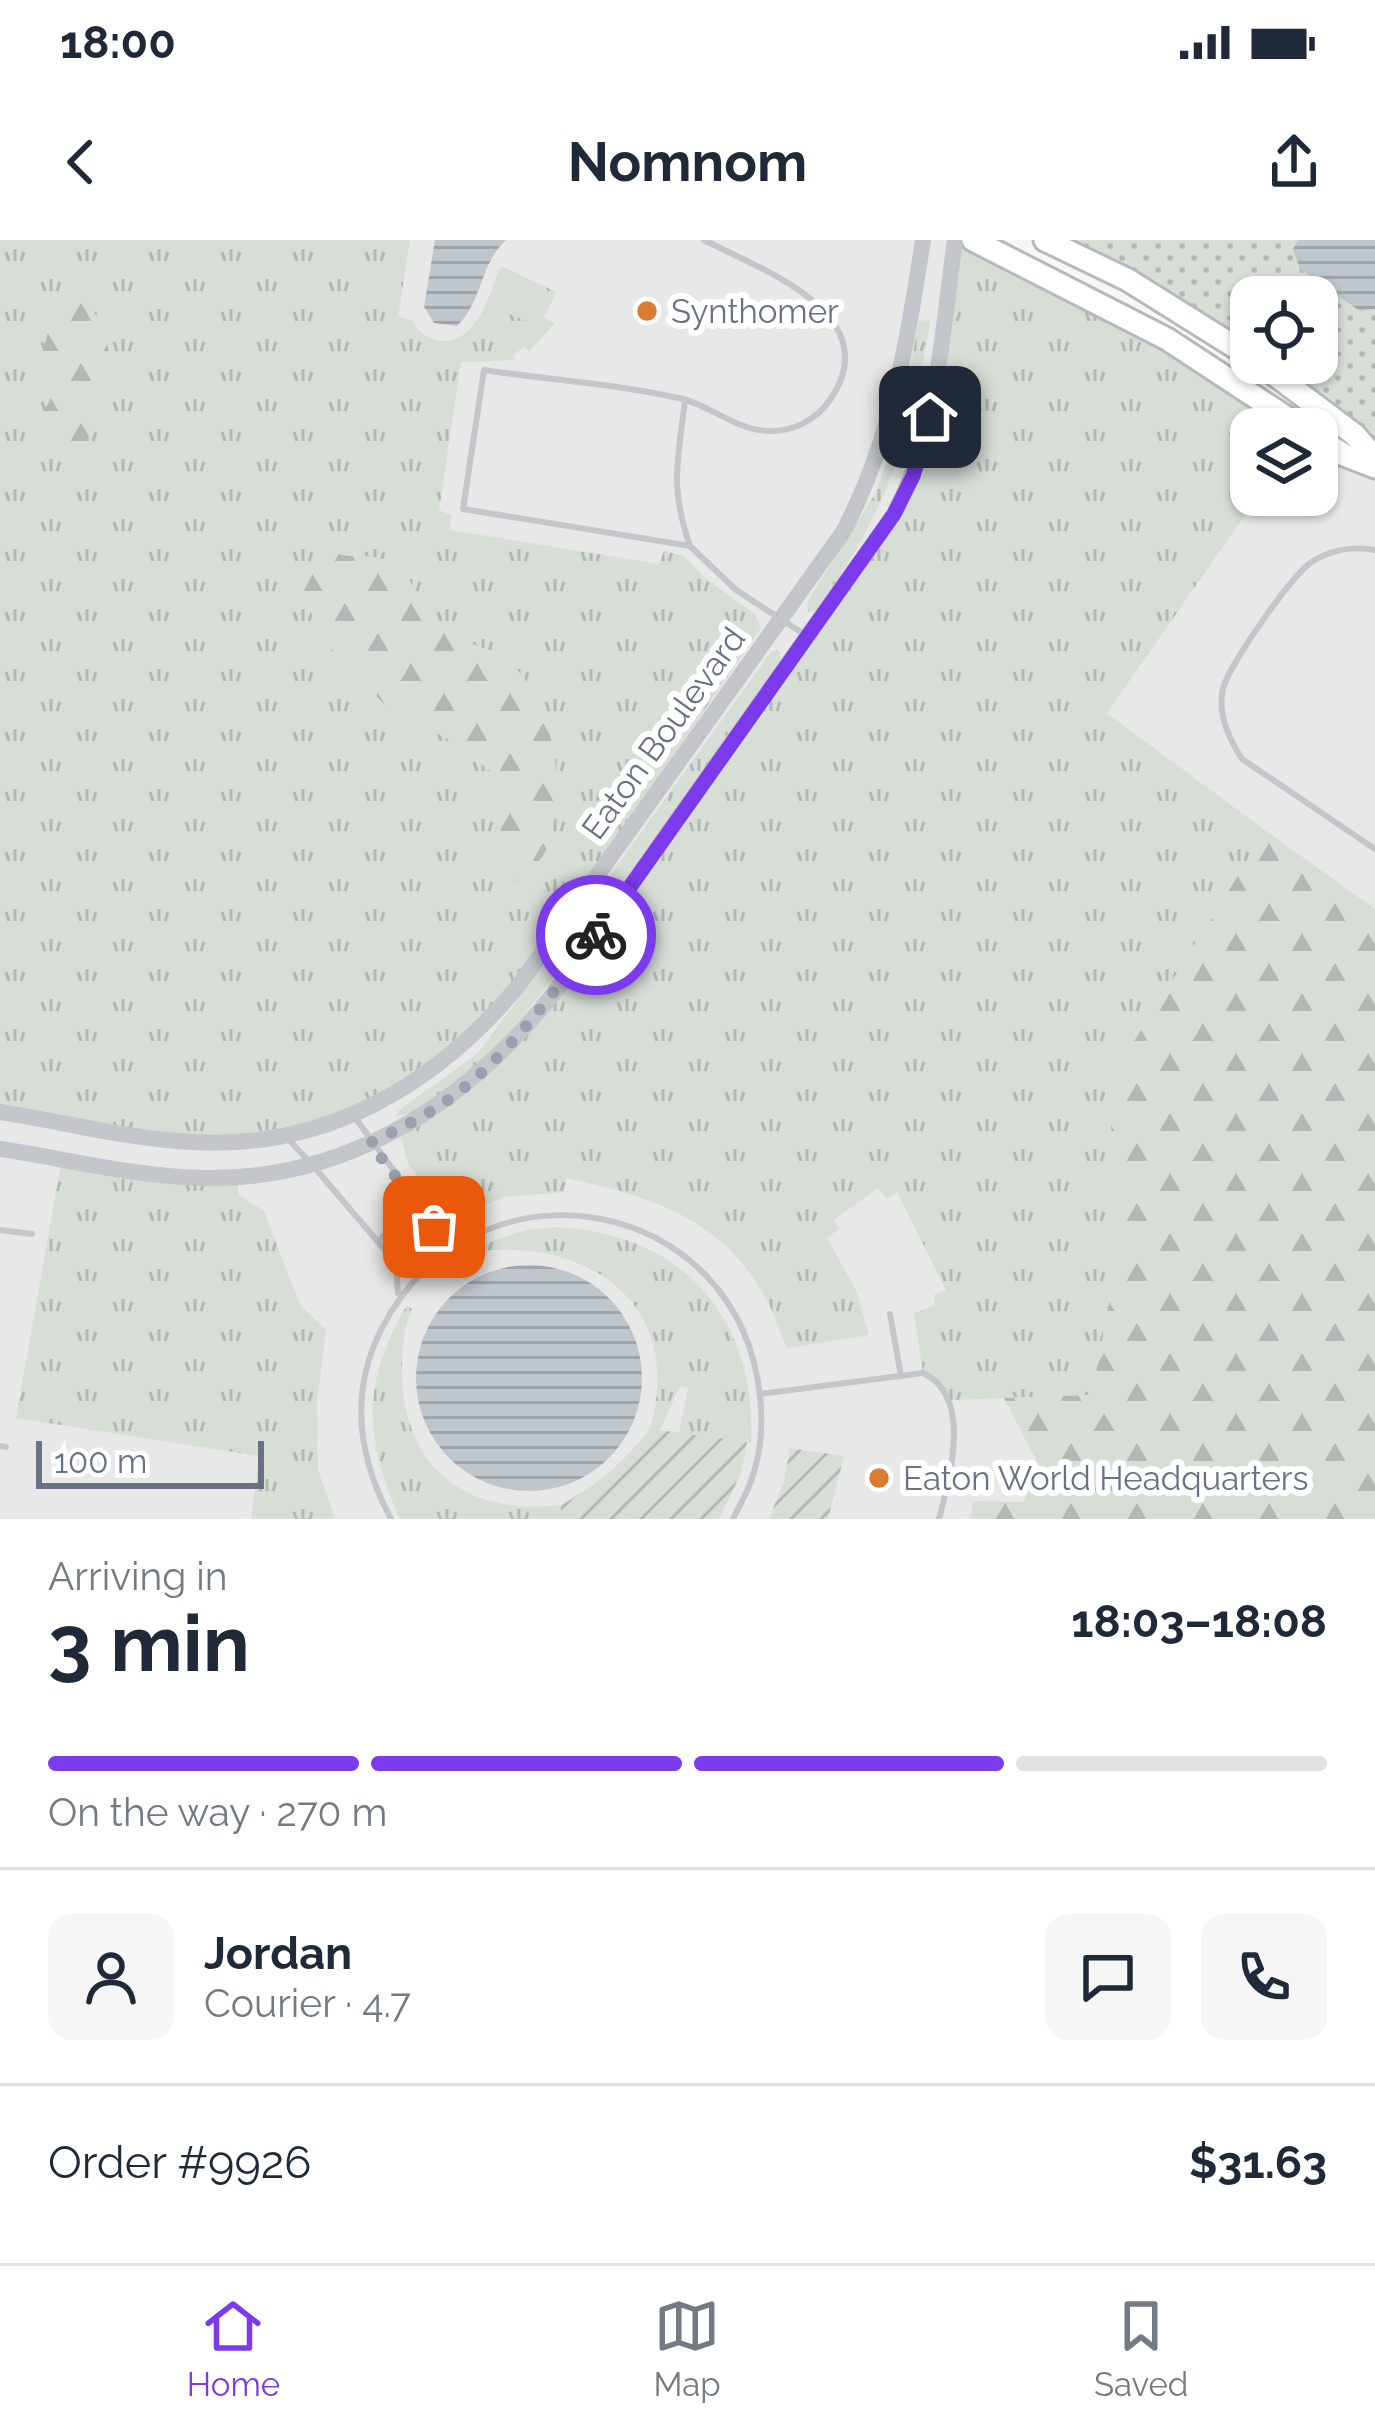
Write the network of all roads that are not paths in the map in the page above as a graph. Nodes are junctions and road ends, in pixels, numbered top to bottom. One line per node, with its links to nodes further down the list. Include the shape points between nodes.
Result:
1 (704, 240): 8 (lane, via 827,310 841,333 843,359 830,401 787,430 762,431)
2 (922, 240): 14 (street, Eaton Boulevard, via 884,443 843,532)
3 (955, 240): 15 (street, Eaton Boulevard, via 930,417 913,476)
4 (973, 240): 9 (main road, via 1167,339)
5 (1045, 240): 6 (main road)
6 (1230, 344)
7 (1287, 384): 11 (main road, via 1355,435)
8 (686, 400): 12 (lane, via 675,476); 12 (lane, via 484,370 464,509)
9 (1272, 408)
10 (1338, 451): 11 (main road)
11 (1375, 463)
12 (690, 546): 14 (lane)
13 (1375, 550): 16 (lane, via 1333,551 1302,568 1233,666 1221,709 1242,759)
14 (780, 621): 15 (lane); 18 (street, Eaton Boulevard, via 493,1016 425,1076)
15 (809, 637): 20 (street, Eaton Boulevard, via 534,1018 460,1092)
16 (1375, 849)
17 (0, 1112): 19 (street, Eaton Boulevard, via 163,1140)
18 (353, 1115): 19 (street, Eaton Boulevard); 20 (lane)
19 (284, 1135): 22 (lane)
20 (370, 1143): 22 (street, Eaton Boulevard); 23 (lane)
21 (0, 1149): 22 (street, Eaton Boulevard, via 184,1178)
22 (310, 1163): 26 (lane)
23 (417, 1205): 26 (lane); 27 (lane)
24 (0, 1230): 25 (lane)
25 (32, 1234)
26 (378, 1241): 28 (lane, via 396,1263)
27 (450, 1247): 28 (lane); 31 (lane, via 508,1222 554,1214 609,1220 660,1240 704,1273 737,1317)
28 (399, 1295): 32 (lane, via 369,1353 359,1417 371,1481)
29 (890, 1314): 30 (lane)
30 (902, 1376): 31 (lane); 34 (lane, via 939,1380 951,1400)
31 (760, 1394): 33 (lane, via 753,1477)
32 (392, 1519)
33 (733, 1519)
34 (939, 1519)

